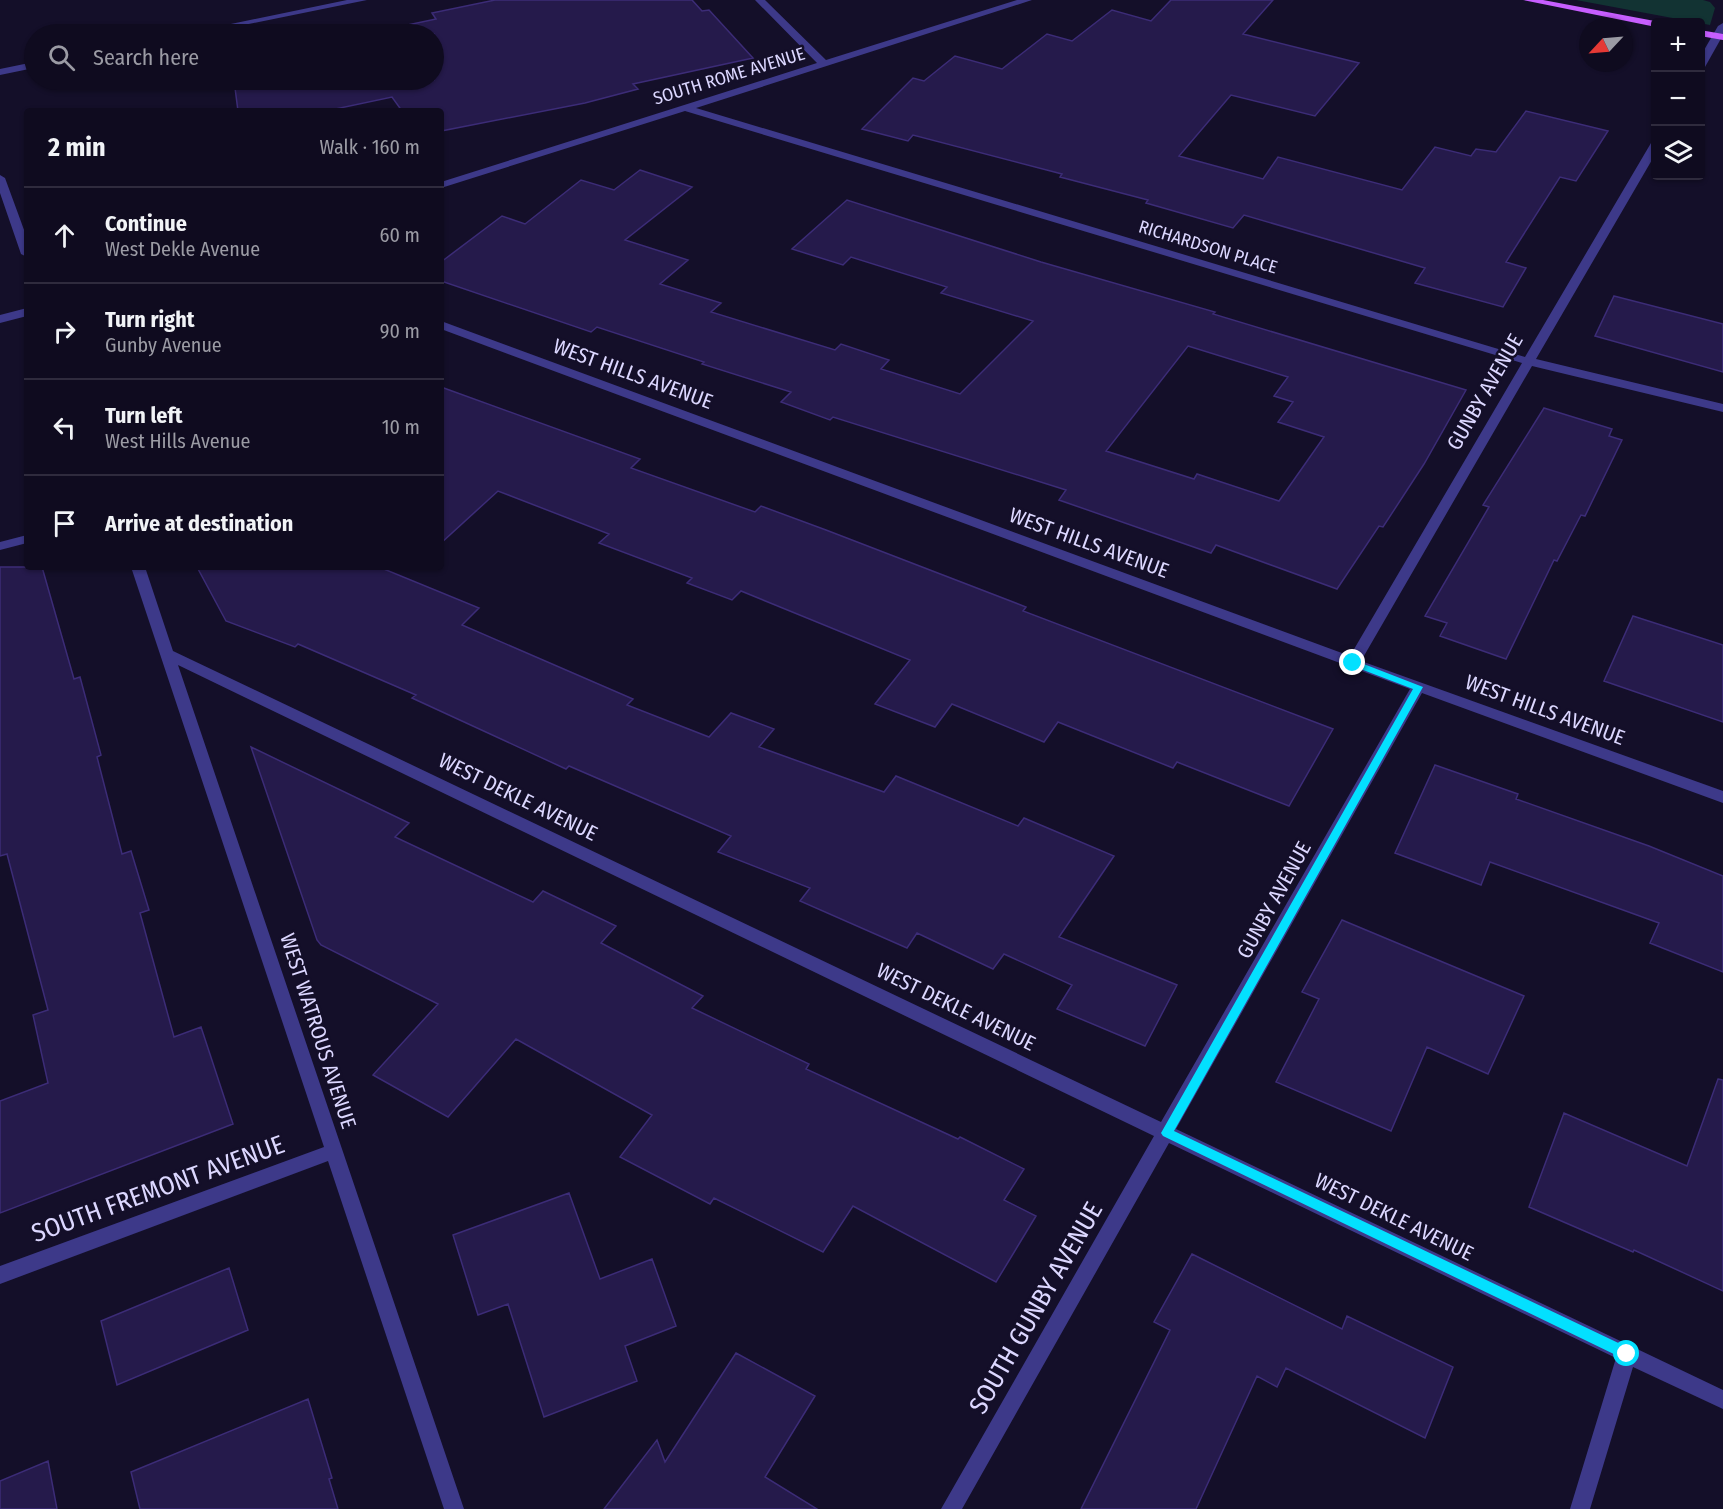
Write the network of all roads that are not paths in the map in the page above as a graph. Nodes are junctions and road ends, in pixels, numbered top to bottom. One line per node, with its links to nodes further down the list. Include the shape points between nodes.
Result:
1 (362, 0): 6 (street)
2 (760, 0): 11 (street)
3 (1027, 0): 11 (street, SOUTH ROME AVENUE)
4 (1528, 0): 5 (main road)
5 (1651, 23)
6 (239, 24)
7 (1723, 26): 9 (street)
8 (1705, 34): 9 (main road)
9 (1721, 37): 10 (street)
10 (1705, 61)
11 (825, 65): 14 (street, SOUTH ROME AVENUE)
12 (24, 67): 13 (street)
13 (0, 72)
14 (685, 108): 17 (street, SOUTH ROME AVENUE); 22 (street, RICHARDSON PLACE)
15 (1651, 151): 22 (street, GUNBY AVENUE)
16 (1, 183): 18 (street)
17 (444, 184)
18 (24, 246)
19 (24, 313): 20 (street)
20 (0, 319)
21 (444, 326): 28 (street, WEST HILLS AVENUE)
22 (1527, 361): 23 (street, RICHARDSON PLACE); 28 (street, GUNBY AVENUE)
23 (1723, 408)
24 (24, 540): 25 (street)
25 (0, 546)
26 (139, 570): 27 (street, WEST WATROUS AVENUE)
27 (170, 655): 31 (street, WEST DEKLE AVENUE); 32 (street, WEST WATROUS AVENUE)
28 (1353, 663): 29 (street, WEST HILLS AVENUE)
29 (1418, 687): 30 (street, WEST HILLS AVENUE); 31 (street, GUNBY AVENUE)
30 (1723, 797)
31 (1167, 1133): 34 (street, WEST DEKLE AVENUE); 37 (street, SOUTH GUNBY AVENUE)
32 (334, 1151): 33 (street, SOUTH FREMONT AVENUE); 36 (street, WEST WATROUS AVENUE)
33 (0, 1275)
34 (1627, 1354): 35 (street, WEST DEKLE AVENUE); 38 (street)
35 (1723, 1400)
36 (454, 1509)
37 (951, 1509)
38 (1580, 1509)

